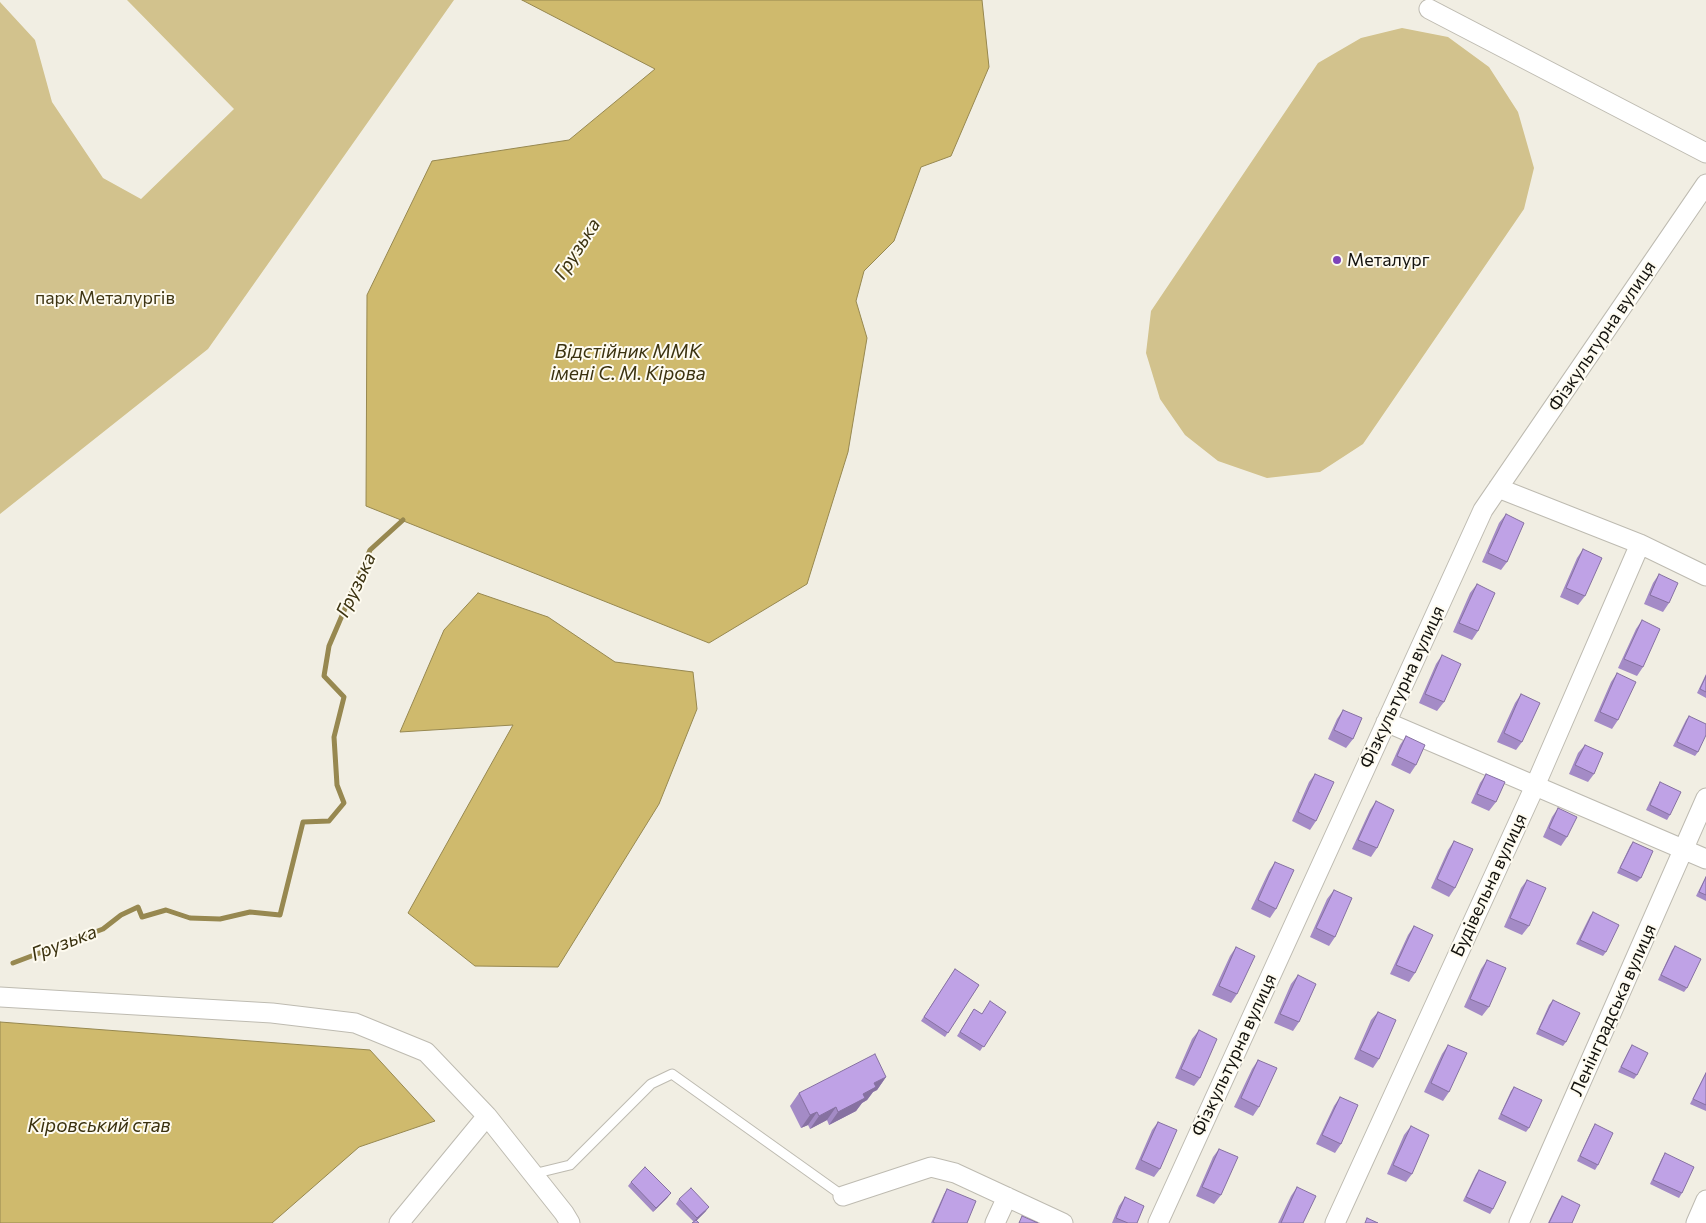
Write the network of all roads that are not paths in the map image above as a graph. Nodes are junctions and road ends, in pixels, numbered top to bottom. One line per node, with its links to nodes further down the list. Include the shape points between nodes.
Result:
1 (1429, 9): 2 (street)
2 (1706, 154)
3 (1706, 184): 4 (street, Фiзкультурна вулиця)
4 (1498, 488): 5 (street); 7 (street, Фiзкультурна вулиця, via 1483,510)
5 (1640, 544): 6 (street); 8 (street, Будівельна вулиця)
6 (1706, 576)
7 (1386, 722): 8 (street); 22 (street, Фiзкультурна вулиця)
8 (1534, 786): 10 (street); 23 (street, Будівельна вулиця)
9 (1706, 798): 10 (street, Ленінградська вулиця)
10 (1683, 849): 11 (street); 24 (street, Ленінградська вулиця)
11 (1706, 858)
12 (0, 997): 13 (street, via 272,1013 354,1023 426,1052)
13 (487, 1116): 14 (street); 18 (street)
14 (533, 1174): 15 (lane, via 570,1165 652,1084 672,1074); 19 (street)
15 (843, 1196): 16 (street, via 931,1167 955,1173)
16 (1007, 1197): 20 (street); 21 (street)
17 (1706, 1200): 25 (street)
18 (399, 1223)
19 (570, 1223)
20 (995, 1223)
21 (1063, 1223)
22 (1158, 1223)
23 (1335, 1223)
24 (1519, 1223)
25 (1696, 1223)

